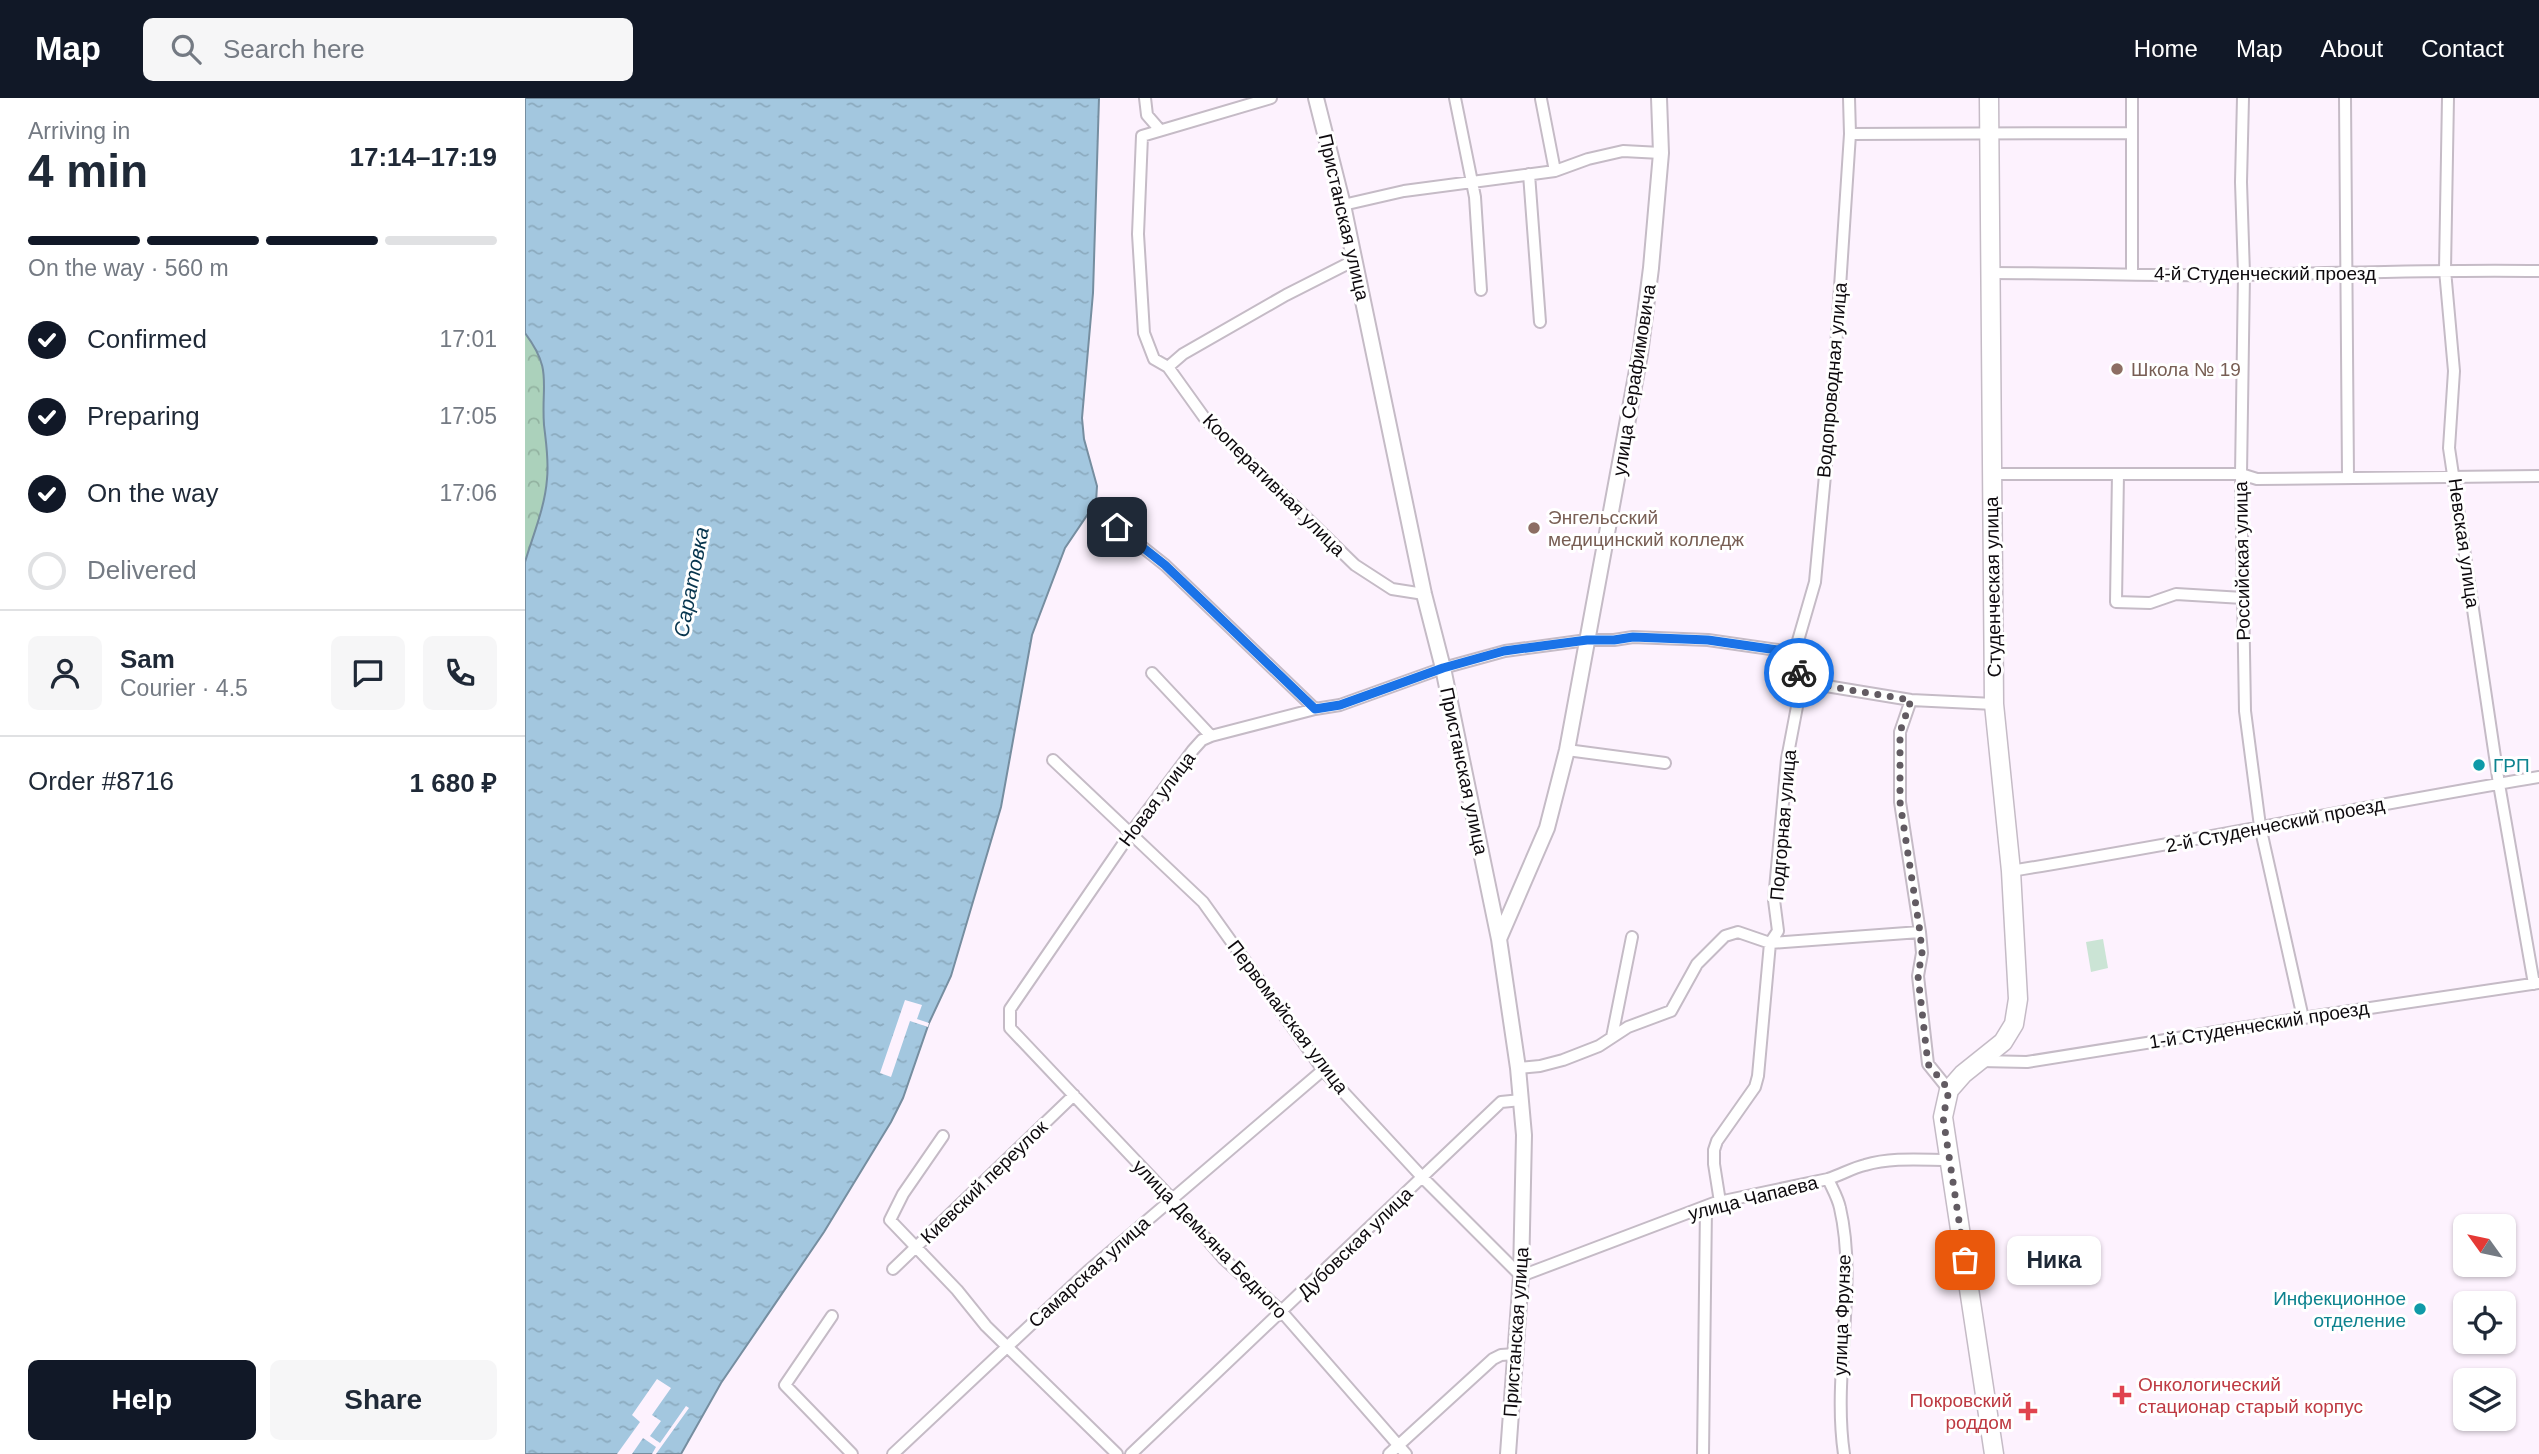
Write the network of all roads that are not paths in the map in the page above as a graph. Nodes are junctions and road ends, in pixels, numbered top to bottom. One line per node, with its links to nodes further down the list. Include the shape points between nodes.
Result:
1 (1145, 98): 13 (street, via 1147,115)
2 (1271, 98): 13 (street)
3 (1316, 98): 21 (street, Пристанская улица)
4 (1455, 98): 20 (street)
5 (1659, 98): 17 (street, улица Серафимовича)
6 (1849, 98): 15 (street, Водопроводная улица)
7 (1989, 98): 16 (main road, Студенческая улица)
8 (2132, 98): 14 (street)
9 (2243, 98): 27 (street, Российская улица)
10 (2345, 98): 28 (street)
11 (2448, 98): 23 (street, Невская улица)
12 (1541, 99): 18 (street)
13 (1160, 130): 31 (street, Кооперативная улица, via 1142,136 1138,234 1144,333 1154,359)
14 (2132, 133): 16 (street); 26 (street)
15 (1850, 134): 16 (street); 42 (street, Водопроводная улица, via 1815,582)
16 (1989, 134): 25 (main road, Студенческая улица)
17 (1661, 153): 18 (street, via 1623,151); 41 (street, улица Серафимовича, via 1640,354)
18 (1555, 171): 19 (street)
19 (1529, 174): 20 (street); 30 (street)
20 (1471, 181): 21 (street); 29 (street)
21 (1343, 205): 22 (street, Пристанская улица)
22 (1355, 260): 31 (street, via 1275,301); 39 (street, Пристанская улица)
23 (2445, 270): 24 (street, 4-й Студенческий проезд); 28 (street, 4-й Студенческий проезд); 37 (street, Невская улица, via 2454,371 2449,448)
24 (2539, 271)
25 (1991, 273): 26 (street, 4-й Студенческий проезд); 32 (main road, Студенческая улица)
26 (2132, 274): 27 (street, 4-й Студенческий проезд)
27 (2244, 274): 28 (street, 4-й Студенческий проезд); 34 (street, Российская улица)
28 (2347, 274): 35 (street)
29 (1481, 290)
30 (1540, 322)
31 (1168, 367): 39 (street, Кооперативная улица, via 1206,420 1355,565 1392,589)
32 (1992, 474): 33 (street); 47 (main road, Студенческая улица)
33 (2118, 474): 34 (street); 40 (street, via 2116,603 2150,603 2176,594)
34 (2241, 474): 35 (street, via 2257,479); 40 (street, Российская улица)
35 (2348, 476): 37 (street)
36 (2539, 476): 37 (street)
37 (2455, 477): 54 (street, Невская улица)
38 (1117, 527): 48 (street, via 1165,565)
39 (1424, 594): 43 (street, Пристанская улица)
40 (2243, 598): 55 (street, Российская улица, via 2245,711)
41 (1587, 640): 42 (street, Новая улица, via 1708,640 1784,651); 43 (street, Новая улица, via 1504,651); 50 (street, улица Серафимовича)
42 (1793, 658): 45 (street)
43 (1443, 668): 48 (street, Новая улица, via 1340,705); 60 (street, Пристанская улица)
44 (1151, 673): 49 (street)
45 (1805, 686): 46 (street); 61 (street, Подгорная улица, via 1787,759 1774,901 1778,932)
46 (1911, 700): 47 (street); 58 (street, via 1900,732 1900,802)
47 (1994, 704): 57 (main road, Студенческая улица)
48 (1315, 709): 49 (street, Новая улица)
49 (1211, 736): 56 (street, Новая улица, via 1193,750)
50 (1567, 750): 52 (street); 60 (street, улица Серафимовича, via 1547,828)
51 (1053, 760): 56 (street, Первомайская улица)
52 (1665, 763)
53 (2539, 777): 54 (street, 2-й Студенческий проезд)
54 (2499, 784): 55 (street, 2-й Студенческий проезд); 62 (street, Невская улица)
55 (2260, 826): 57 (street, 2-й Студенческий проезд); 63 (street, Российская улица)
56 (1130, 834): 64 (street, Новая улица, via 1010,1009); 68 (street, Первомайская улица, via 1203,902)
57 (2011, 871): 66 (main road, Студенческая улица, via 2018,999 2014,1024 2003,1042)
58 (1920, 932): 61 (street); 69 (street, via 1918,976 1928,1064)
59 (1632, 937): 65 (street)
60 (1499, 939): 67 (street, Пристанская улица)
61 (1770, 943): 65 (street, via 1738,932 1725,936 1697,964 1671,1011); 77 (street, Подгорная улица, via 1758,1076 1714,1150)
62 (2537, 983): 63 (street, 1-й Студенческий проезд)
63 (2303, 1017): 66 (street, 1-й Студенческий проезд, via 2027,1062)
64 (1010, 1028): 70 (street, улица Демьяна Бедного)
65 (1612, 1037): 67 (street, via 1563,1060)
66 (1980, 1061): 69 (main road, Студенческая улица)
67 (1518, 1068): 71 (street, Пристанская улица)
68 (1323, 1070): 74 (street, Первомайская улица); 76 (street, Самарская улица)
69 (1949, 1090): 73 (main road, via 1943,1117)
70 (1074, 1094): 76 (street, улица Демьяна Бедного); 79 (street, Киевский переулок)
71 (1521, 1100): 74 (street, Дубовская улица, via 1501,1102); 81 (street, Пристанская улица)
72 (943, 1136): 79 (street, via 890,1220)
73 (1950, 1160): 75 (street, улица Чапаева, via 1885,1161); 96 (main road)
74 (1423, 1178): 81 (street, Первомайская улица); 82 (street, Дубовская улица)
75 (1828, 1179): 77 (street, улица Чапаева); 95 (street, улица Фрунзе, via 1840,1208 1846,1263 1839,1403)
76 (1171, 1198): 82 (street, улица Демьяна Бедного, via 1223,1258); 84 (street, Самарская улица)
77 (1720, 1202): 78 (street, улица Чапаева)
78 (1706, 1207): 81 (street, улица Чапаева); 94 (street)
79 (916, 1248): 80 (street, Киевский переулок); 84 (street)
80 (893, 1269)
81 (1521, 1276): 85 (street, Пристанская улица)
82 (1282, 1312): 86 (street, улица Демьяна Бедного); 90 (street, Дубовская улица)
83 (832, 1316): 87 (street, via 785,1385)
84 (1008, 1345): 88 (street, Самарская улица); 89 (street)
85 (1516, 1354): 86 (street, via 1493,1359); 93 (street, Пристанская улица)
86 (1399, 1445): 91 (street); 92 (street, улица Демьяна Бедного)
87 (852, 1454)
88 (893, 1454)
89 (1117, 1454)
90 (1131, 1454)
91 (1389, 1454)
92 (1406, 1454)
93 (1508, 1454)
94 (1703, 1454)
95 (1845, 1454)
96 (1994, 1454)

